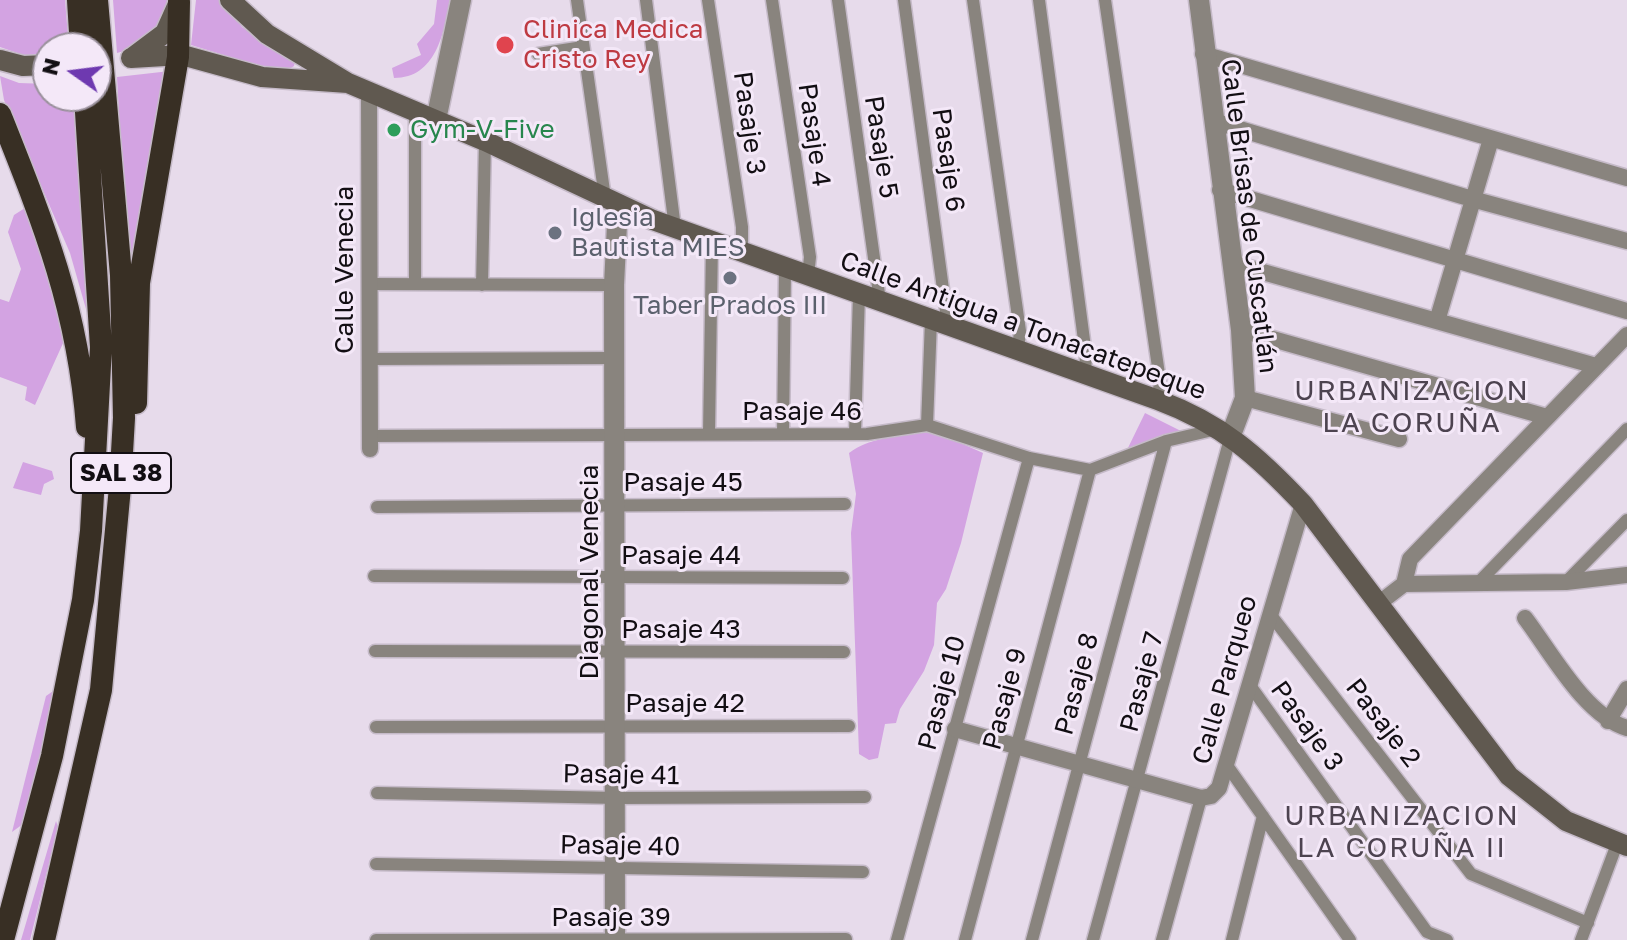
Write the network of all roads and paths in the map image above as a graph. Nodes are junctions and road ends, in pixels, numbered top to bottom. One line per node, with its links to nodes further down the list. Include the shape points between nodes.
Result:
1 (78, 0): 16 (highway)
2 (97, 0): 96 (highway, SAL 38, via 123,349 120,487)
3 (230, 0): 23 (main road, Calle Antigua a Tonacatepeque, via 267,34)
4 (461, 0): 28 (street)
5 (577, 0): 17 (street)
6 (646, 0): 36 (street)
7 (708, 0): 39 (street, Pasaje 3)
8 (772, 0): 43 (street, Pasaje 4, via 810,257)
9 (838, 0): 49 (street, Pasaje 5)
10 (904, 0): 52 (street, Pasaje 6)
11 (973, 0): 55 (street, via 1020,331)
12 (1039, 0): 59 (street)
13 (1105, 0): 61 (street, via 1160,381)
14 (1199, 0): 19 (street, Calle Brisas de Cuscatlán)
15 (179, 1): 20 (highway); 20 (main road, Calle Antigua a Tonacatepeque, via 165,33 124,59)
16 (80, 32)
17 (583, 47): 18 (street); 35 (street)
18 (538, 54)
19 (1203, 54): 29 (street, Calle Brisas de Cuscatlán); 30 (street)
20 (179, 56): 23 (main road, Calle Antigua a Tonacatepeque, via 262,77); 96 (highway, via 139,283 130,513 116,639)
21 (0, 60): 22 (main road)
22 (32, 66)
23 (348, 83): 24 (main road, Calle Antigua a Tonacatepeque)
24 (369, 92): 25 (main road, Calle Antigua a Tonacatepeque); 44 (street, Calle Venecia)
25 (415, 111): 28 (main road, Calle Antigua a Tonacatepeque); 45 (street)
26 (86, 112): 80 (highway, SAL 38, via 101,347)
27 (0, 114): 80 (highway, via 44,221 77,339 91,468)
28 (436, 120): 31 (main road, Calle Antigua a Tonacatepeque)
29 (1213, 121): 33 (street, Calle Brisas de Cuscatlán); 34 (street)
30 (1491, 139): 32 (street); 34 (street)
31 (485, 141): 35 (main road, Calle Antigua a Tonacatepeque); 46 (street)
32 (1627, 178)
33 (1220, 190): 40 (street); 41 (street, Calle Brisas de Cuscatlán)
34 (1472, 199): 37 (street); 40 (street)
35 (612, 201): 36 (main road, Calle Antigua a Tonacatepeque); 47 (street, Diagonal Venecia)
36 (675, 228): 38 (main road, Calle Antigua a Tonacatepeque)
37 (1627, 241)
38 (712, 242): 39 (main road, Calle Antigua a Tonacatepeque); 66 (street)
39 (742, 253): 42 (main road, Calle Antigua a Tonacatepeque)
40 (1453, 261): 50 (street); 51 (street)
41 (1231, 263): 51 (street); 53 (street, Calle Brisas de Cuscatlán)
42 (785, 268): 43 (main road, Calle Antigua a Tonacatepeque); 67 (street)
43 (808, 276): 48 (main road, Calle Antigua a Tonacatepeque)
44 (370, 284): 45 (street); 57 (street, Calle Venecia)
45 (415, 284): 46 (street)
46 (482, 285): 47 (street)
47 (614, 285): 56 (street, Diagonal Venecia)
48 (859, 293): 49 (main road, Calle Antigua a Tonacatepeque); 68 (street)
49 (880, 301): 52 (main road, Calle Antigua a Tonacatepeque)
50 (1627, 311)
51 (1437, 321): 58 (street)
52 (940, 323): 55 (main road, Calle Antigua a Tonacatepeque); 63 (street, Pasaje 6)
53 (1241, 330): 60 (street, Calle Brisas de Cuscatlán); 62 (street)
54 (1627, 335): 58 (street)
55 (1018, 350): 59 (main road, Calle Antigua a Tonacatepeque)
56 (615, 358): 57 (street); 69 (street, Diagonal Venecia)
57 (369, 359): 72 (street, Calle Venecia)
58 (1596, 366): 62 (street)
59 (1085, 373): 61 (main road, Calle Antigua a Tonacatepeque)
60 (1245, 398): 65 (street, Calle Brisas de Cuscatlán); 70 (street)
61 (1158, 400): 65 (main road, Calle Antigua a Tonacatepeque)
62 (1547, 417): 87 (street, via 1410,559)
63 (927, 425): 68 (street, Pasaje 46); 73 (street, Pasaje 46)
64 (1627, 429): 86 (street)
65 (1225, 432): 71 (street); 76 (main road, Calle Antigua a Tonacatepeque, via 1266,464); 106 (street, Pasaje 7)
66 (709, 434): 67 (street, Pasaje 46); 69 (street, Pasaje 46)
67 (783, 434): 68 (street, Pasaje 46)
68 (855, 434)
69 (615, 435): 72 (street, Pasaje 46); 77 (street, Diagonal Venecia)
70 (1399, 439)
71 (1166, 441): 74 (street); 104 (street, Pasaje 8)
72 (370, 442)
73 (1029, 458): 74 (street, Pasaje 46); 102 (street, Pasaje 10)
74 (1090, 470): 103 (street, Pasaje 9)
75 (845, 504): 77 (street, Pasaje 45)
76 (1303, 504): 88 (main road, Calle Antigua a Tonacatepeque); 89 (street, Calle Parqueo)
77 (615, 506): 78 (street, Pasaje 45); 83 (street, Diagonal Venecia)
78 (377, 507)
79 (1627, 520): 85 (street)
80 (91, 531): 118 (highway, SAL 38, via 81,613 52,756)
81 (1627, 575): 85 (street)
82 (374, 576): 83 (street, Pasaje 44)
83 (616, 577): 84 (street, Pasaje 44); 92 (street, Diagonal Venecia)
84 (843, 578)
85 (1566, 582): 86 (street)
86 (1478, 583): 87 (street)
87 (1404, 584): 88 (street)
88 (1378, 604): 112 (main road, Calle Antigua a Tonacatepeque, via 1509,776 1566,821)
89 (1270, 614): 94 (street, Calle Parqueo); 116 (street, Pasaje 2, via 1471,874)
90 (1525, 618): 97 (street)
91 (375, 651): 92 (street, Pasaje 43)
92 (616, 651): 93 (street, Pasaje 43); 98 (street, Diagonal Venecia)
93 (844, 652)
94 (1249, 684): 105 (street, Calle Parqueo); 129 (street, Pasaje 3, via 1427,932)
95 (1627, 689): 97 (street)
96 (101, 690): 119 (highway, SAL 38)
97 (1608, 721): 101 (street)
98 (616, 726): 99 (street, Pasaje 42); 100 (street, Pasaje 42); 109 (street, Diagonal Venecia)
99 (849, 726)
100 (376, 727)
101 (1627, 728)
102 (955, 729): 103 (street, Calle Parqueo); 122 (street, Pasaje 10)
103 (1015, 746): 104 (street, Calle Parqueo); 123 (street, Pasaje 9)
104 (1078, 764): 106 (street, Calle Parqueo); 124 (street, Pasaje 8)
105 (1226, 764): 110 (street, Calle Parqueo, via 1219,788); 111 (street)
106 (1138, 779): 110 (street, Calle Parqueo); 125 (street, Pasaje 7)
107 (377, 793): 109 (street, Pasaje 41)
108 (865, 797): 109 (street, Pasaje 41)
109 (617, 798): 114 (street, Diagonal Venecia)
110 (1201, 798): 126 (street)
111 (1263, 816): 127 (street); 128 (street)
112 (1622, 845): 116 (street)
113 (376, 864): 114 (street, Pasaje 40)
114 (616, 868): 115 (street, Pasaje 40); 121 (street, Diagonal Venecia)
115 (863, 872)
116 (1588, 923): 130 (street)
117 (846, 939): 121 (street, Pasaje 39)
118 (3, 940)
119 (44, 940)
120 (376, 940): 121 (street, Pasaje 39)
121 (615, 940)
122 (897, 940)
123 (965, 940)
124 (1032, 940)
125 (1093, 940)
126 (1162, 940)
127 (1232, 940)
128 (1350, 940)
129 (1447, 940)
130 (1581, 940)

